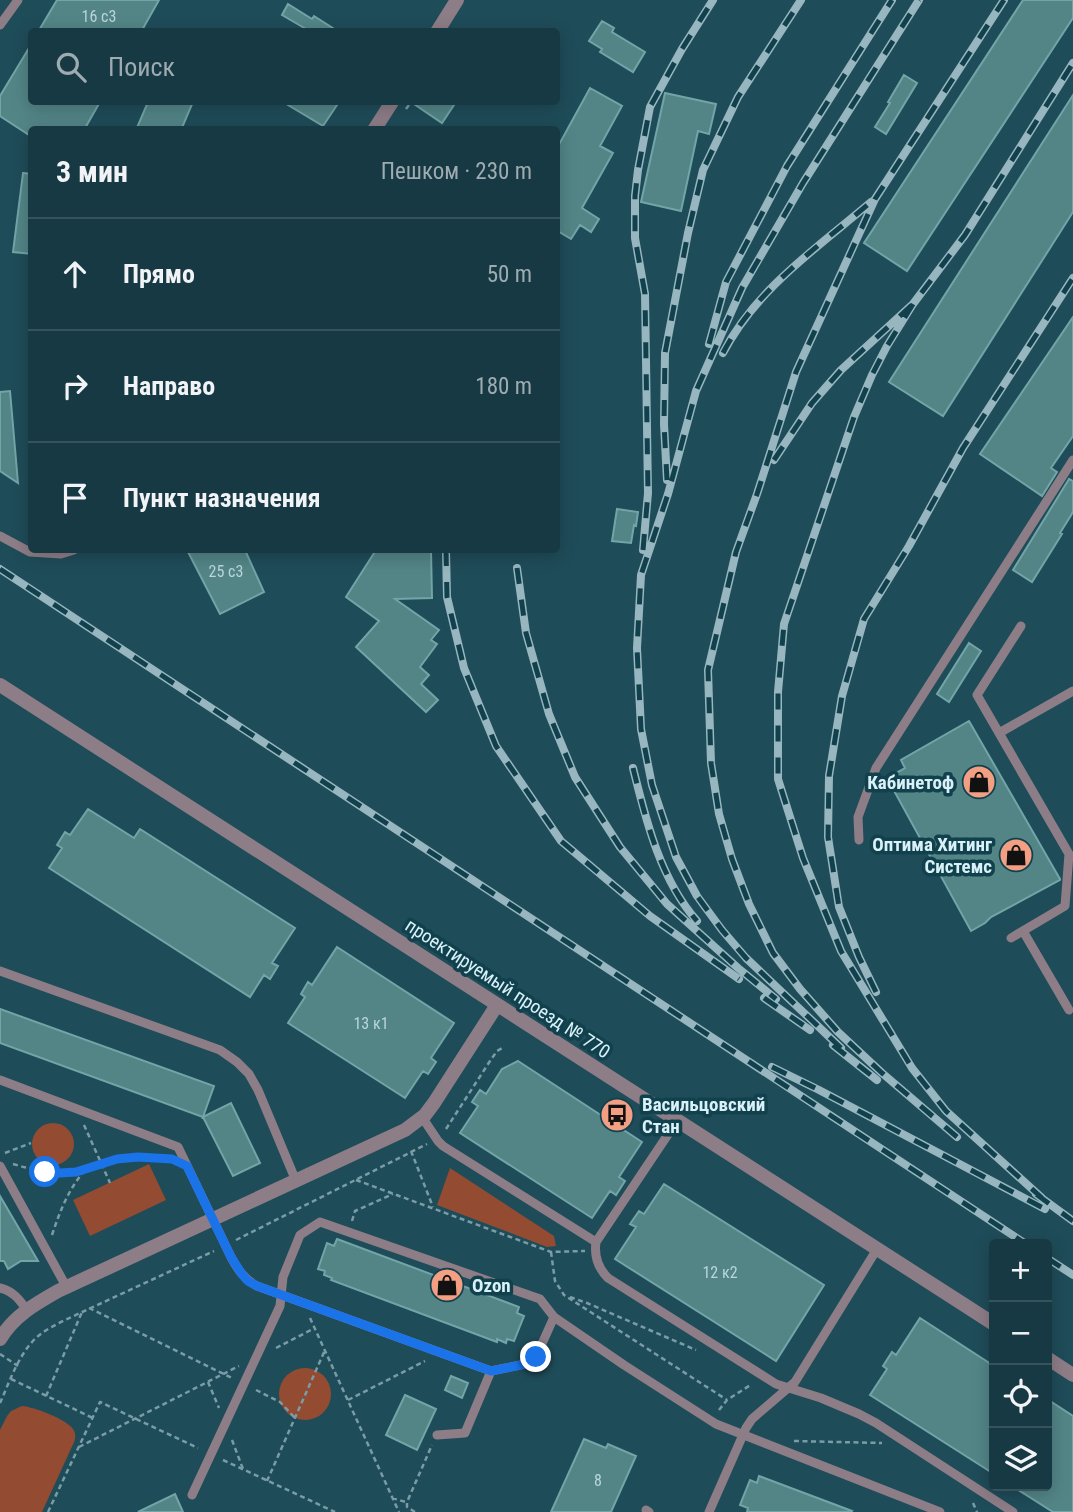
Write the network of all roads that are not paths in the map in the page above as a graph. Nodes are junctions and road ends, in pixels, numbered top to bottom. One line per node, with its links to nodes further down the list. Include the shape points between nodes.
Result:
1 (18, 0): 3 (lane)
2 (457, 0): 4 (street)
3 (0, 25)
4 (440, 28)
5 (390, 105): 6 (street)
6 (377, 126)
7 (1073, 460): 16 (lane, via 876,768 858,817)
8 (0, 536): 9 (lane)
9 (28, 551)
10 (46, 553): 11 (lane)
11 (64, 553)
12 (1021, 626): 15 (lane, via 977,695)
13 (0, 685): 21 (street, проектируемый проезд № 770)
14 (1073, 691): 15 (lane)
15 (999, 733): 17 (lane)
16 (859, 840)
17 (1071, 854): 18 (lane, via 1065,906)
18 (1023, 931): 19 (lane); 22 (lane)
19 (1011, 938)
20 (0, 971): 27 (lane, via 220,1050 237,1062 258,1090)
21 (497, 1005): 24 (street); 25 (street, проектируемый проезд № 770)
22 (1069, 1010)
23 (0, 1080): 28 (lane, via 178,1147)
24 (422, 1116): 27 (street, via 405,1130); 29 (lane, via 443,1146)
25 (677, 1121): 29 (lane); 30 (street, проектируемый проезд № 770)
26 (0, 1166): 32 (lane)
27 (296, 1181): 28 (street)
28 (213, 1220): 32 (street); 33 (lane, via 248,1281)
29 (596, 1247): 41 (lane, via 599,1265 608,1278)
30 (877, 1249): 36 (street, проектируемый проезд № 770); 41 (lane)
31 (0, 1288): 34 (lane, via 14,1294)
32 (67, 1288): 34 (street)
33 (281, 1295): 35 (lane, via 300,1235 320,1222 540,1299); 39 (lane); 44 (lane, via 280,1306)
34 (27, 1310): 37 (street)
35 (554, 1317): 39 (lane, via 536,1357 526,1364); 43 (lane, via 710,1420)
36 (989, 1322)
37 (0, 1339)
38 (1052, 1361): 40 (street)
39 (491, 1371): 42 (lane, via 465,1433)
40 (1073, 1375)
41 (789, 1388): 43 (lane, via 752,1419); 47 (lane, via 859,1414)
42 (437, 1435)
43 (743, 1435): 45 (lane); 46 (lane)
44 (192, 1495)
45 (709, 1512)
46 (940, 1512)
47 (1013, 1512)

